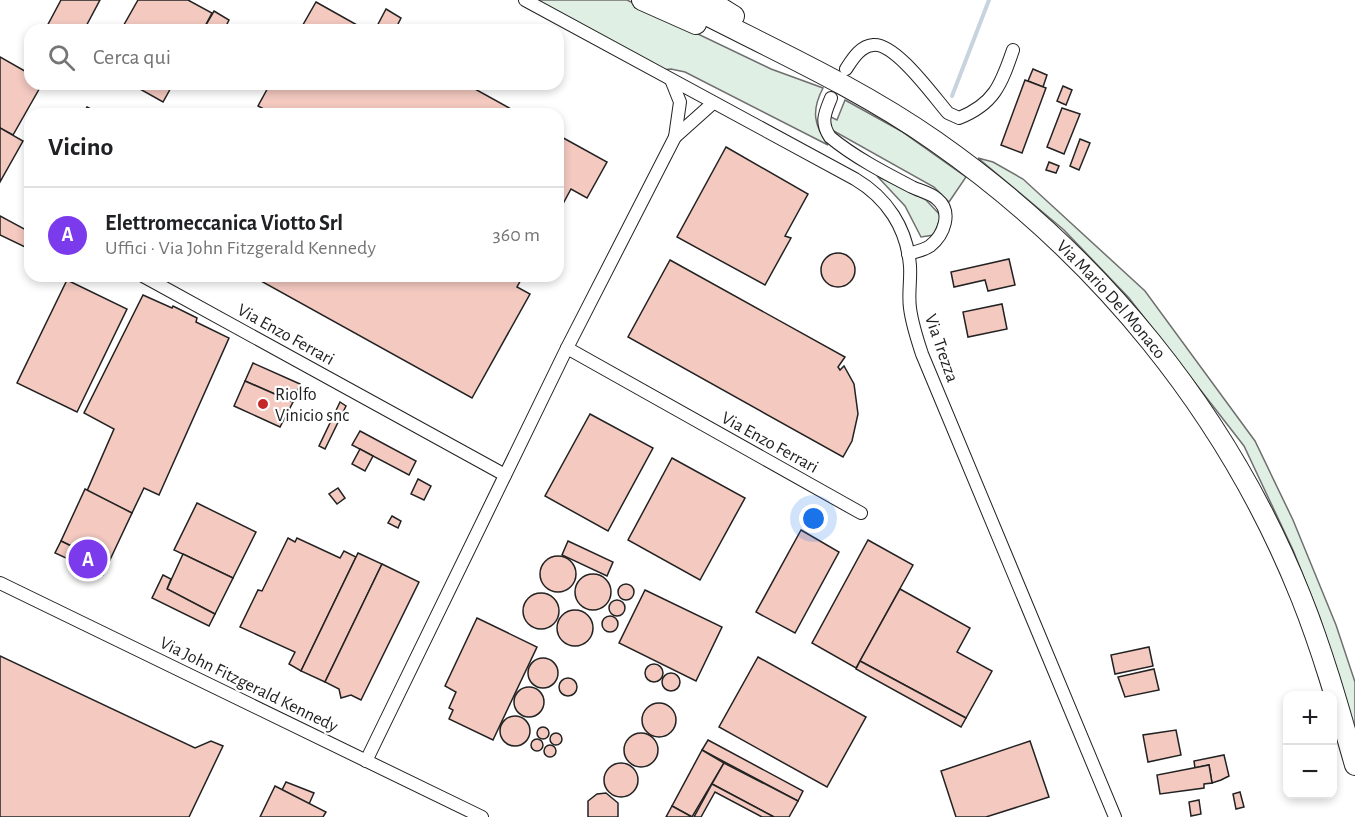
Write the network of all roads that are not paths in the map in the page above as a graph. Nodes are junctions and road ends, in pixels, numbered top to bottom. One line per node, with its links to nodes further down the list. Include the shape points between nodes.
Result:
1 (525, 0): 8 (street, Via Trezza)
2 (642, 0): 6 (highway, via 710,30)
3 (677, 0): 6 (highway, Via Mario Del Monaco)
4 (708, 0): 6 (highway, via 741,20)
5 (1013, 50): 7 (street, via 993,97 978,111 959,118 948,113 897,55 883,46 863,49)
6 (783, 55): 22 (highway, Via Mario Del Monaco, via 882,108 970,166 1076,258 1160,352 1215,431 1276,541 1320,649)
7 (846, 69)
8 (672, 82): 9 (street, Via Trezza); 12 (street, via 678,94)
9 (699, 96): 11 (street, Via Trezza); 12 (street); 13 (street)
10 (831, 98): 15 (street, via 823,117 830,137 937,198 944,207 944,228 936,240 928,248)
11 (714, 103): 13 (street); 15 (street, Via Trezza, via 878,195 897,219)
12 (678, 117): 14 (street)
13 (696, 118): 14 (street)
14 (675, 137): 17 (street)
15 (908, 254): 24 (street, Via Trezza, via 910,307 922,354)
16 (155, 282): 18 (street, Via Enzo Ferrari)
17 (567, 348): 18 (street); 19 (street, Via Enzo Ferrari)
18 (505, 475): 21 (street)
19 (861, 513)
20 (0, 583): 21 (street, Via John Fitzgerald Kennedy)
21 (366, 761): 23 (street, Via John Fitzgerald Kennedy)
22 (1355, 765)
23 (482, 817)
24 (1115, 817)

